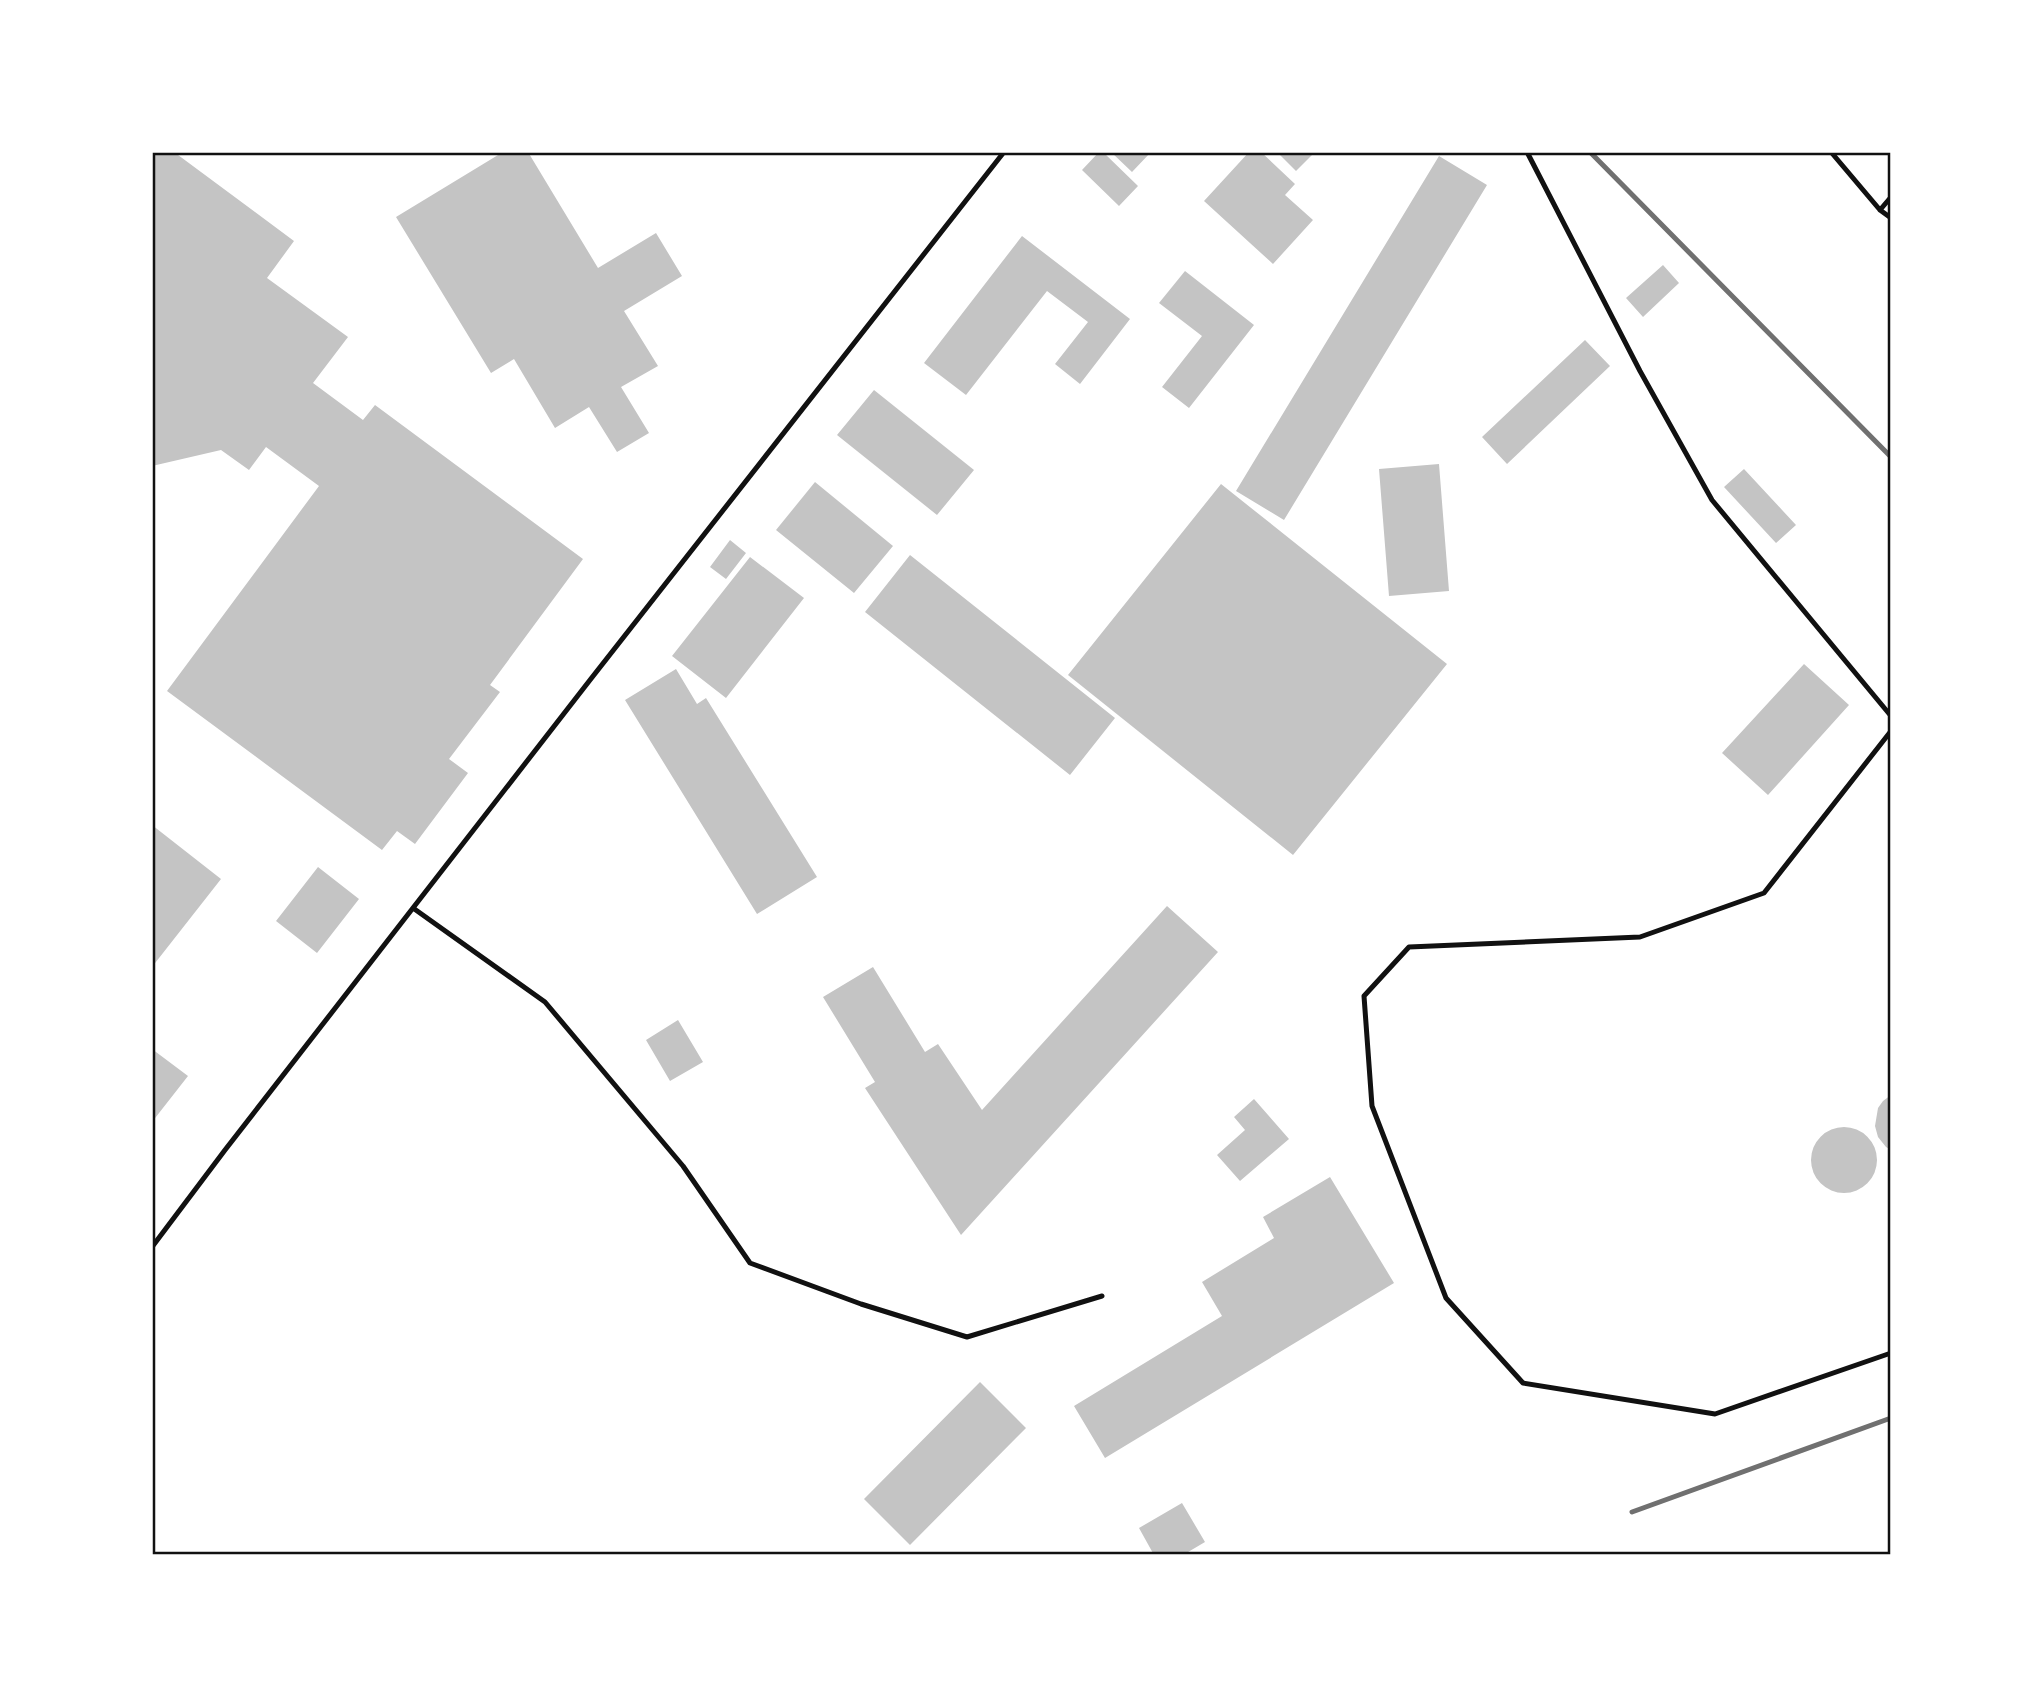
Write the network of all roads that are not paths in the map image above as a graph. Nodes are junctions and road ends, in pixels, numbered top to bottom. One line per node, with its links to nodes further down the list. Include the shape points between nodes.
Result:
1 (1004, 152): 9 (lane)
2 (1527, 152): 7 (lane, via 1640,371 1713,500)
3 (1831, 152): 5 (lane)
4 (1891, 197): 5 (lane)
5 (1880, 210): 6 (lane)
6 (1891, 218)
7 (1891, 716)
8 (1891, 731): 12 (lane, via 1764,893 1640,937 1409,947 1364,996 1372,1105 1446,1298 1523,1383 1714,1414)
9 (413, 908): 10 (lane); 11 (lane, via 545,1002 682,1166 750,1263 967,1337)
10 (152, 1247)
11 (1102, 1296)
12 (1891, 1353)

